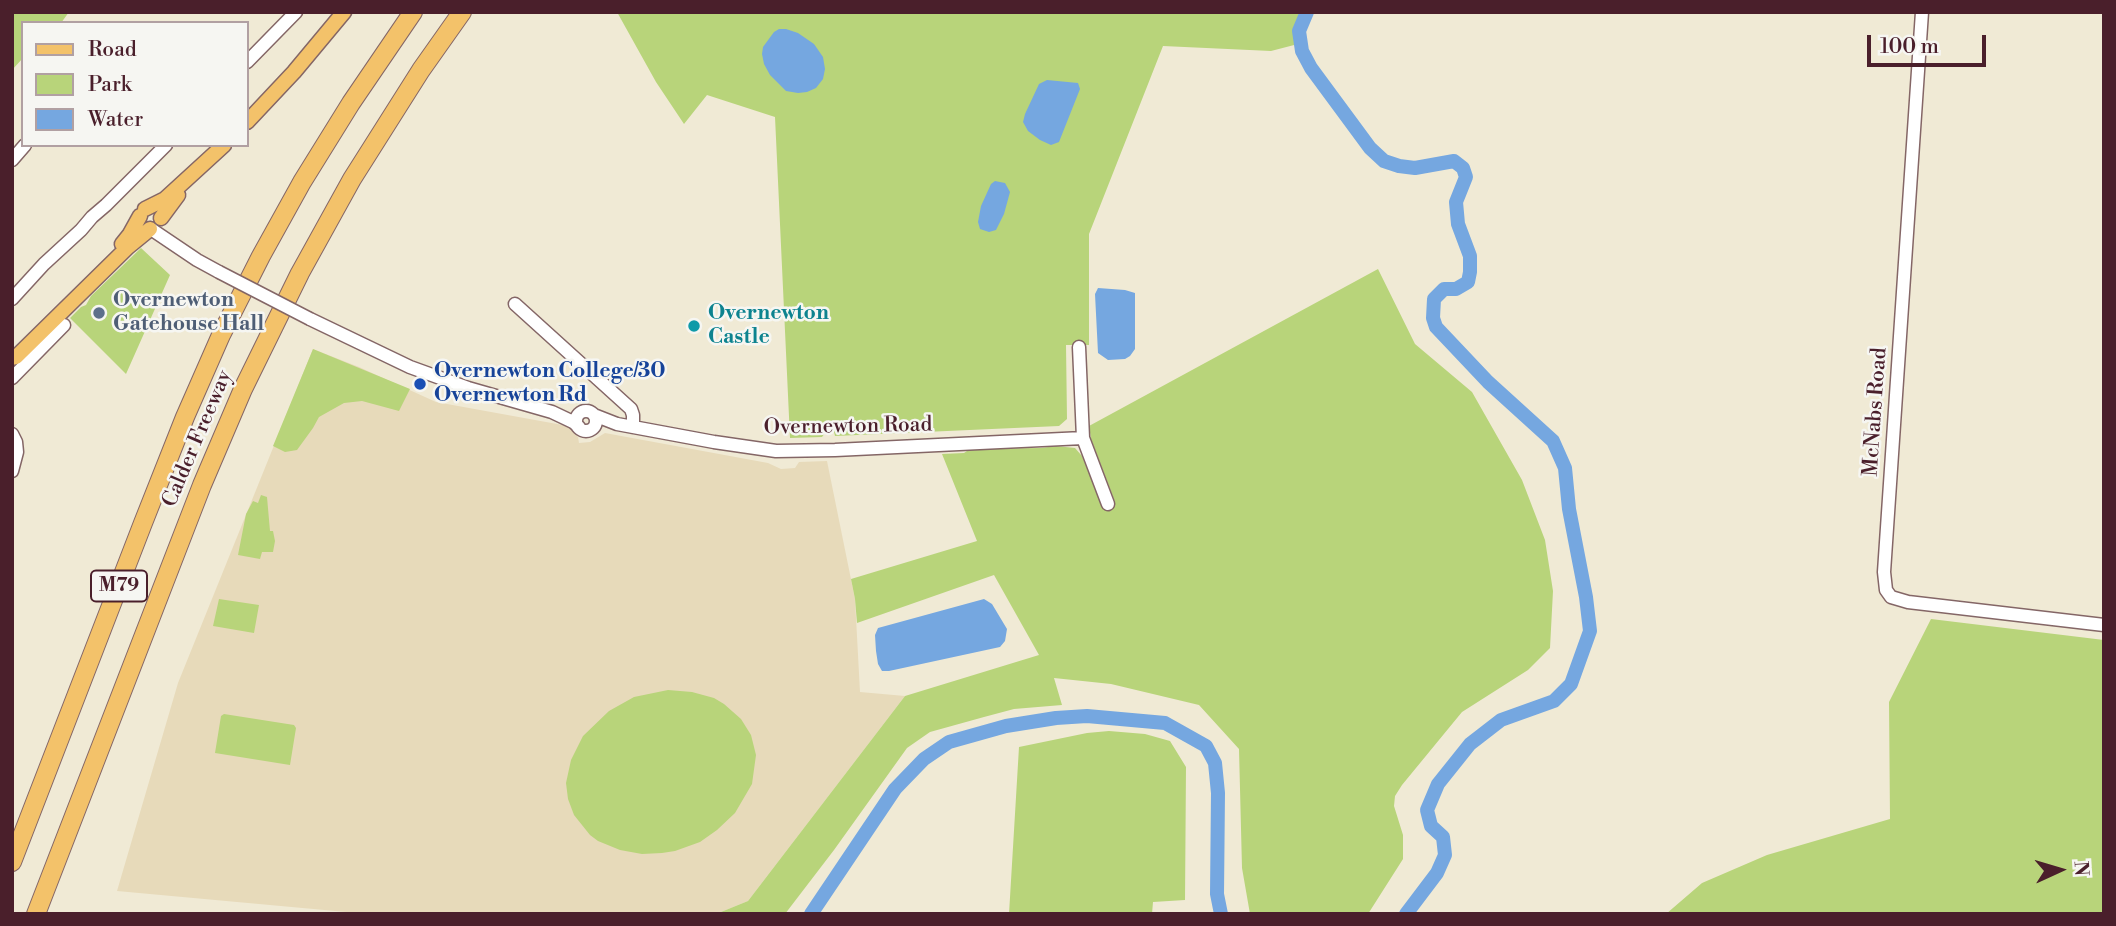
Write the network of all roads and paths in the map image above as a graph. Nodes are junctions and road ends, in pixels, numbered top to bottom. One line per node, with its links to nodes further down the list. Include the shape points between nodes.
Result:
1 (344, 12): 8 (main road)
2 (413, 12): 30 (highway, Calder Freeway / M79, via 302,182 215,348)
3 (462, 12): 13 (highway, Calder Freeway / M79)
4 (476, 12): 13 (highway, via 406,104)
5 (1922, 12): 29 (street, McNabs Road, via 1886,590 1891,597 1908,602)
6 (294, 13): 7 (street)
7 (248, 61)
8 (248, 118)
9 (164, 147): 15 (street)
10 (222, 147): 11 (main road)
11 (209, 161): 12 (main road); 14 (main road)
12 (143, 213): 14 (main road, via 142,225); 19 (main road, via 126,240)
13 (329, 220): 31 (highway, Calder Freeway / M79, via 273,325 224,434)
14 (156, 224): 20 (main road); 22 (street, Overnewton Road, bridge, via 219,272 375,352 478,391)
15 (12, 299)
16 (515, 304): 24 (street, via 632,411)
17 (64, 325): 21 (street)
18 (1079, 347): 26 (street)
19 (12, 349)
20 (12, 358)
21 (12, 378)
22 (552, 412): 23 (street, Overnewton Road); 23 (street, Overnewton Road, via 579,427 577,419)
23 (590, 418): 24 (street, Overnewton Road)
24 (625, 426): 26 (street, Overnewton Road, via 785,451)
25 (12, 434): 27 (street, via 18,452)
26 (1083, 438): 28 (street)
27 (12, 471)
28 (1108, 504)
29 (2104, 625)
30 (12, 862)
31 (36, 914)

